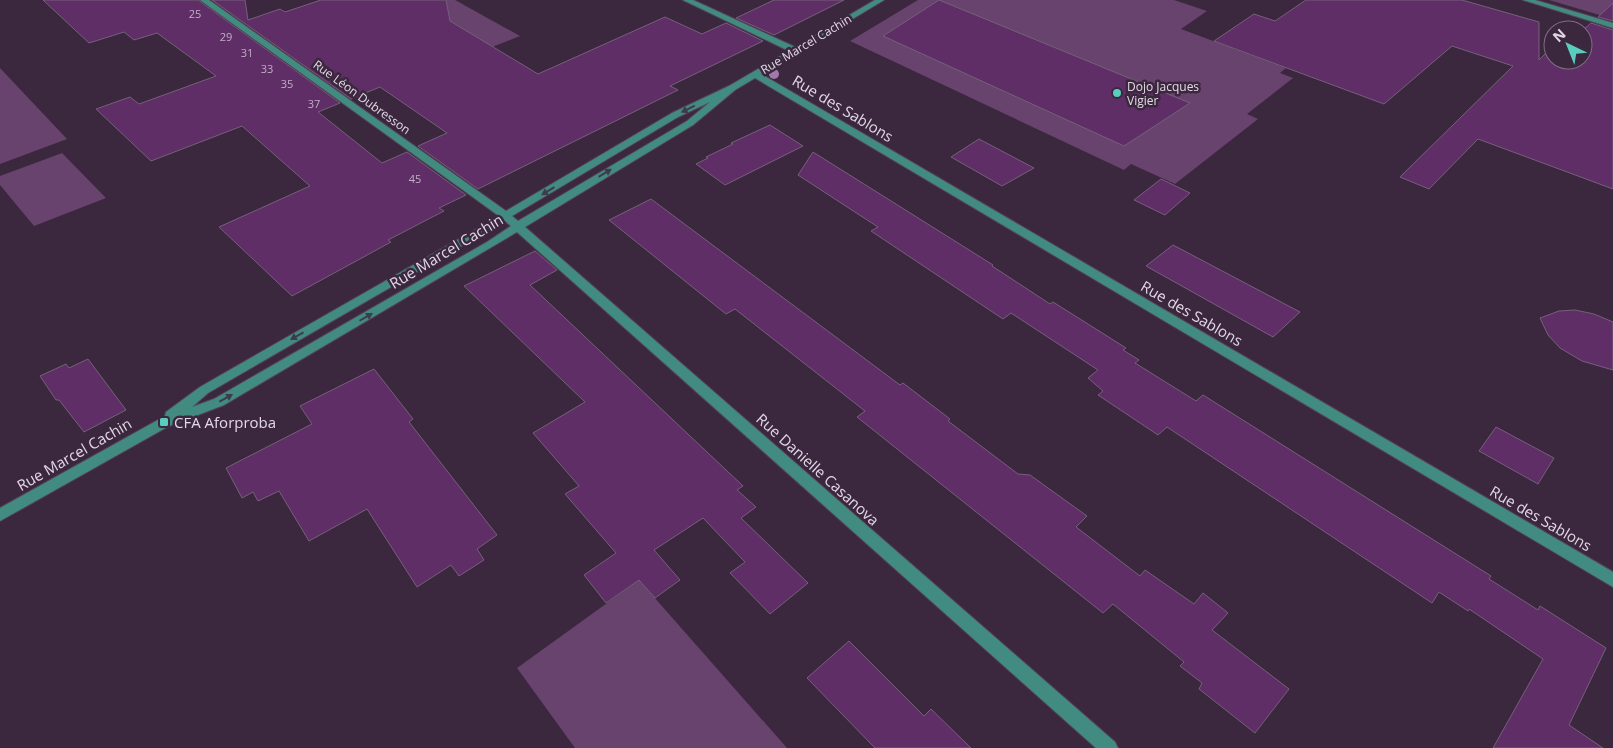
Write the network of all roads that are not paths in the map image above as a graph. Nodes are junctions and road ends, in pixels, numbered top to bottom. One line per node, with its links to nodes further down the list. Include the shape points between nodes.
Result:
1 (204, 0): 9 (street, Rue Léon Dubresson)
2 (687, 0): 6 (street)
3 (880, 0): 6 (street, Rue Marcel Cachin)
4 (1527, 0): 5 (street)
5 (1613, 26)
6 (794, 50): 7 (street, Rue Marcel Cachin)
7 (755, 74): 8 (street, Rue Marcel Cachin); 13 (street, Rue des Sablons)
8 (732, 88): 9 (street, Rue Marcel Cachin, one-way to 9, via 675,116); 10 (street, Rue Marcel Cachin, one-way to 8, via 690,123)
9 (506, 216): 10 (street, Rue Danielle Casanova); 11 (street, Rue Marcel Cachin, one-way to 11, via 204,390)
10 (519, 226): 11 (street, Rue Marcel Cachin, one-way to 10, via 219,402); 14 (street, Rue Danielle Casanova)
11 (164, 422): 12 (street, Rue Marcel Cachin)
12 (0, 515)
13 (1613, 580)
14 (1109, 748)

